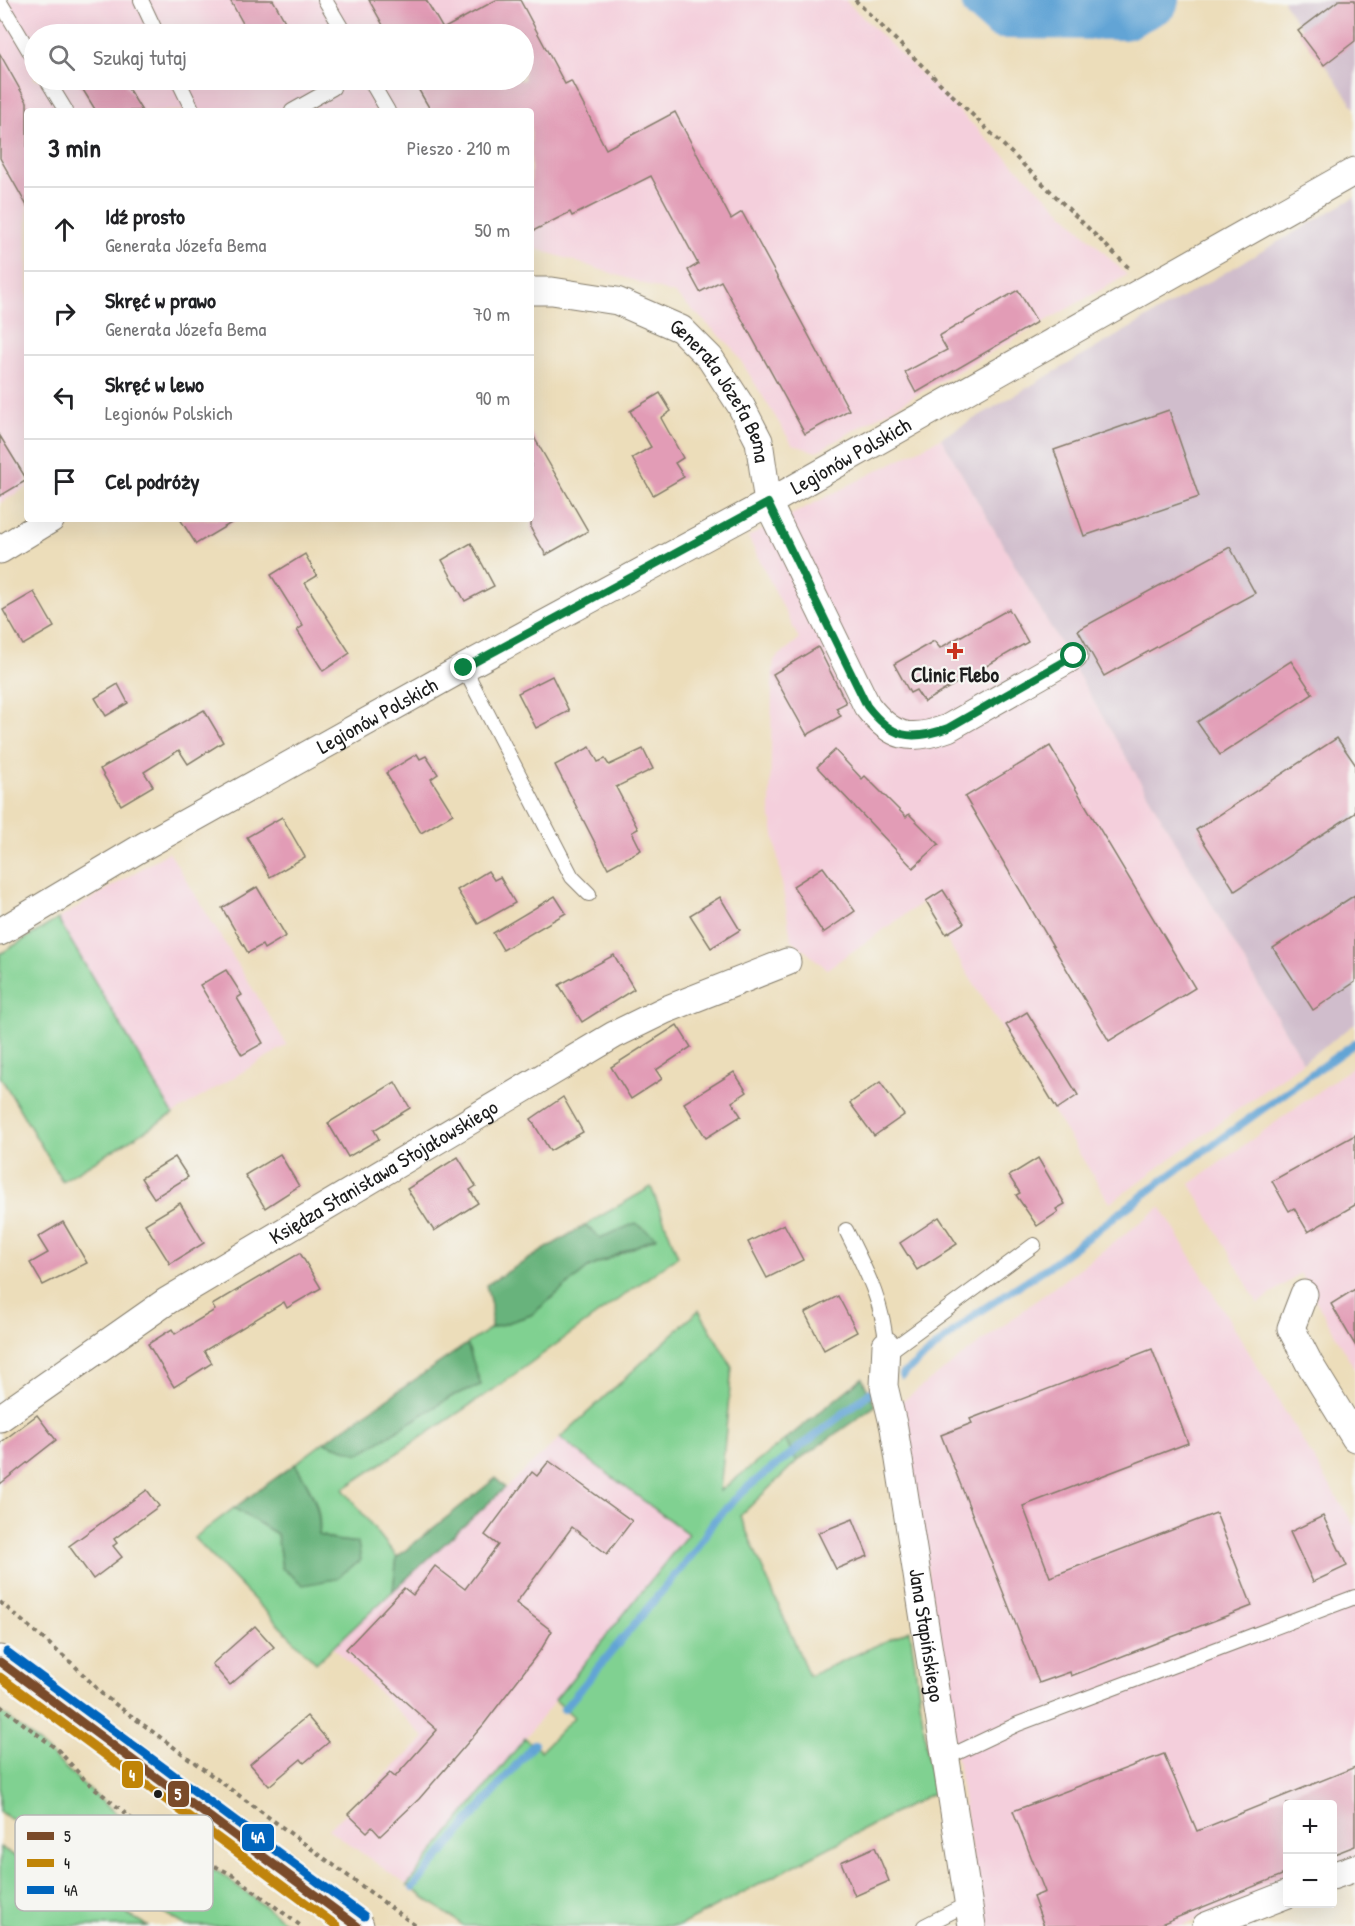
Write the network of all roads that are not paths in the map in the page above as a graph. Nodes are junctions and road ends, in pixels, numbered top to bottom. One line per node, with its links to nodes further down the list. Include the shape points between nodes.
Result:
1 (141, 0): 4 (lane)
2 (325, 0): 5 (lane)
3 (0, 2): 6 (lane)
4 (152, 24)
5 (339, 24)
6 (24, 42)
7 (53, 90): 11 (lane)
8 (183, 90): 12 (lane)
9 (329, 90): 13 (lane)
10 (376, 90): 14 (lane)
11 (64, 108)
12 (192, 108)
13 (297, 108)
14 (386, 108)
15 (1355, 171): 17 (street, Legionów Polskich)
16 (534, 291): 17 (street, Generała Józefa Bema, via 617,301 681,329 710,358 759,441)
17 (768, 503): 20 (street, Generała Józefa Bema, via 867,706 896,733 927,736 948,728); 21 (street, Legionów Polskich)
18 (46, 522): 19 (street)
19 (0, 550)
20 (1074, 656)
21 (464, 668): 22 (lane, via 572,878); 23 (street, Legionów Polskich, via 144,846)
22 (589, 894)
23 (0, 932)
24 (787, 962): 29 (street, Księdza Stanisława Stojałowskiego, via 665,1010 614,1035 167,1301)
25 (846, 1230): 28 (lane, via 885,1320)
26 (1034, 1245): 28 (lane)
27 (1304, 1294): 30 (street, via 1291,1328)
28 (885, 1350): 33 (street, Jana Stapińskiego, via 884,1386 894,1428)
29 (0, 1418)
30 (1355, 1438)
31 (1355, 1597): 33 (lane, via 1017,1724)
32 (0, 1662): 34 (main road)
33 (944, 1759): 39 (street, Jana Stapińskiego)
34 (207, 1815)
35 (213, 1820): 40 (main road)
36 (1355, 1868): 37 (street)
37 (1337, 1874)
38 (1283, 1896): 42 (street)
39 (969, 1915): 41 (lane)
40 (357, 1926)
41 (924, 1926)
42 (1206, 1926)

